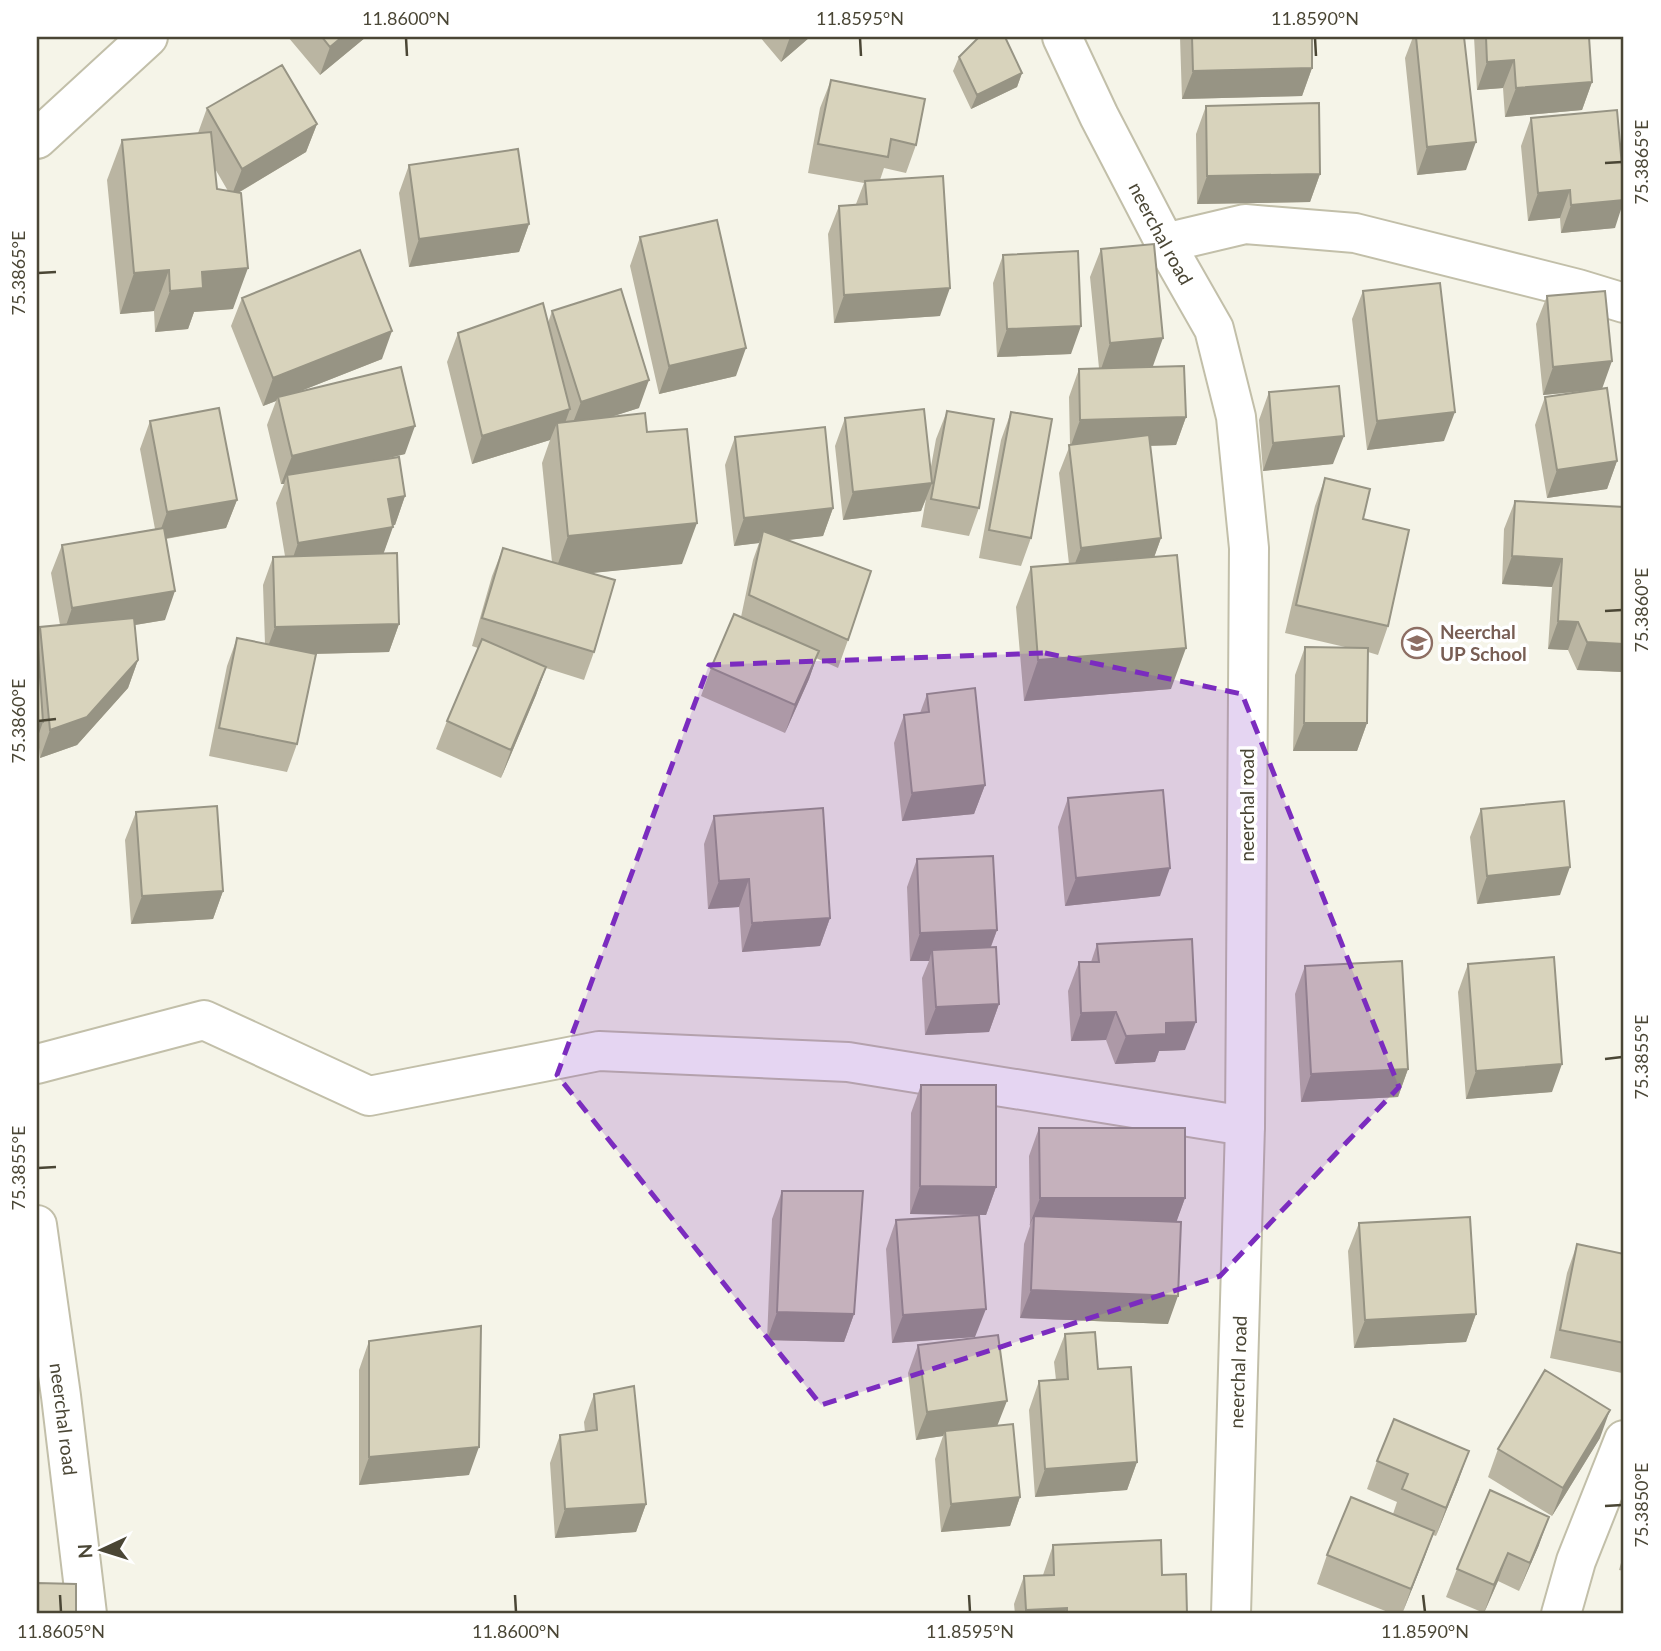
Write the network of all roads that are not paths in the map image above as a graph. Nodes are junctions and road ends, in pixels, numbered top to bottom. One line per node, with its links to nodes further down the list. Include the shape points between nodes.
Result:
1 (148, 37): 3 (street)
2 (1062, 37): 4 (street, neerchal road)
3 (37, 139)
4 (1165, 243): 5 (street, via 1245,224 1355,233); 7 (street, neerchal road, via 1214,329 1236,417 1249,548)
5 (1624, 303)
6 (37, 1064): 7 (street, via 204,1020 369,1096 599,1051 848,1062)
7 (1245, 1126): 11 (street, neerchal road)
8 (37, 1225): 10 (street, neerchal road)
9 (1624, 1440): 12 (street, via 1576,1561)
10 (87, 1614)
11 (1231, 1614)
12 (1561, 1614)

